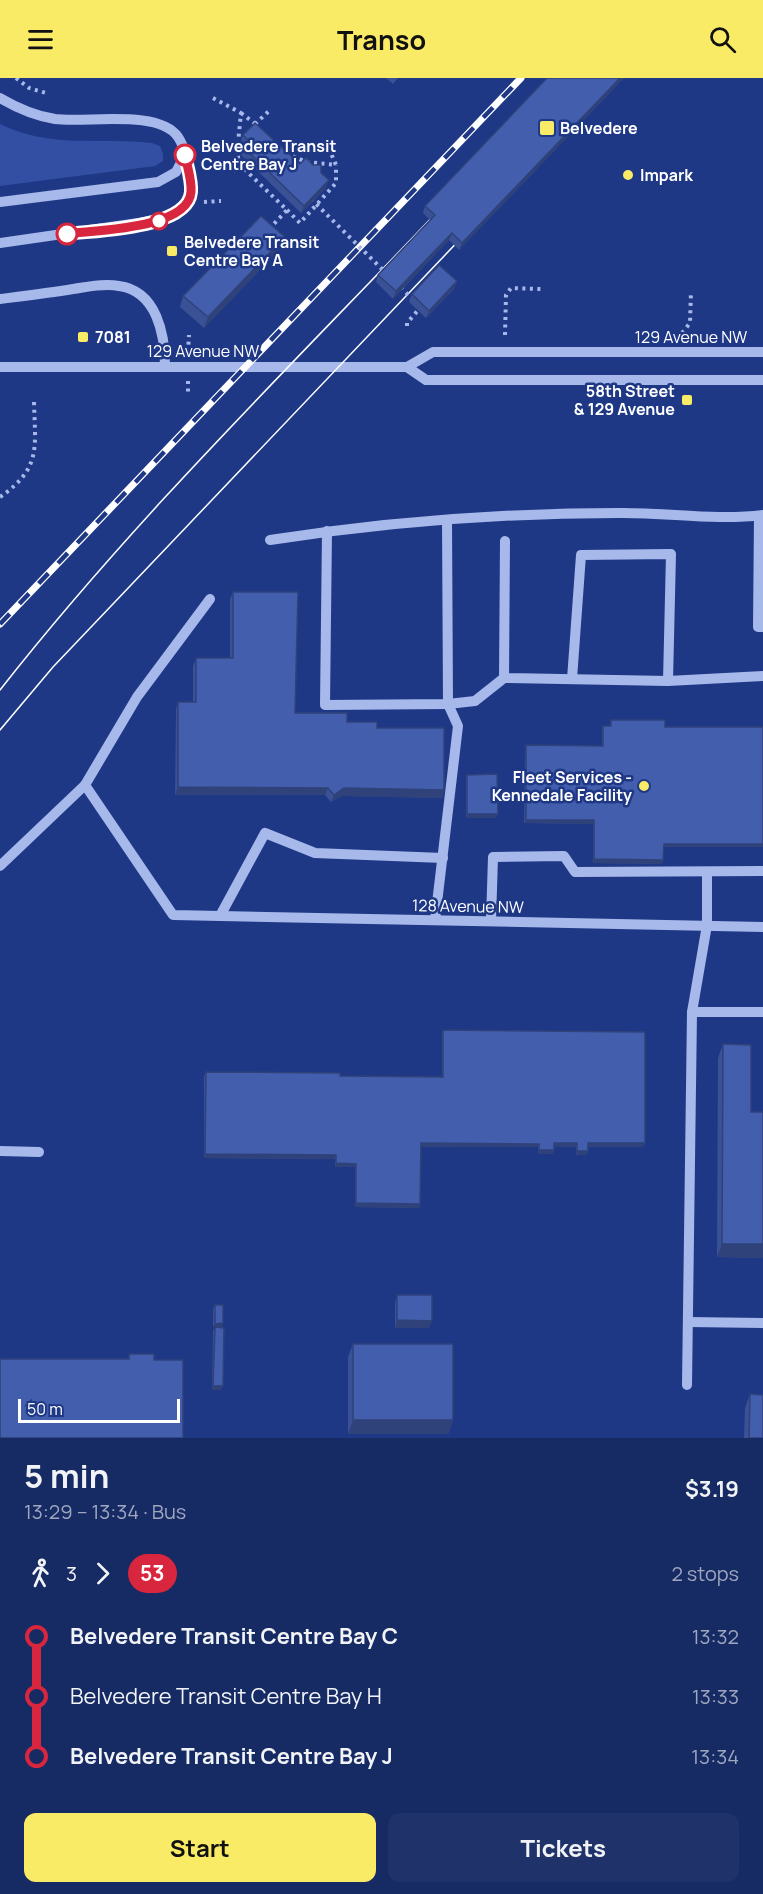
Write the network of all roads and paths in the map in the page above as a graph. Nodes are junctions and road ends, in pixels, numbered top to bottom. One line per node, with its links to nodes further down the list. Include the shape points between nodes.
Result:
1 (16, 78): 2 (path, via 29,88)
2 (46, 93)
3 (0, 98): 15 (street, via 20,109 55,119 160,123 178,137)
4 (213, 98): 6 (path)
5 (269, 111): 7 (path)
6 (241, 113): 7 (path); 8 (path)
7 (255, 124): 9 (path)
8 (238, 128): 10 (path); 14 (path)
9 (263, 131)
10 (247, 136)
11 (325, 139): 17 (path)
12 (278, 145): 17 (path, via 297,160)
13 (228, 153): 14 (path)
14 (237, 153): 16 (path)
15 (185, 155): 22 (street, via 176,172 158,182); 25 (street, via 192,190 176,215 154,222)
16 (239, 160): 18 (path, via 235,162); 19 (path)
17 (336, 165): 23 (path, via 336,183 300,223)
18 (236, 172)
19 (256, 178): 20 (path); 23 (path)
20 (252, 183)
21 (303, 191): 27 (path, bridge)
22 (0, 202)
23 (287, 210): 24 (path)
24 (266, 232)
25 (0, 243)
26 (405, 276): 32 (path, bridge, via 398,285)
27 (390, 277)
28 (541, 289): 35 (path, via 508,291)
29 (691, 291): 34 (path, via 690,323)
30 (0, 299): 37 (street, via 107,285 127,287 145,298 155,315 165,341)
31 (416, 301): 33 (path, via 422,306)
32 (426, 312)
33 (407, 326)
34 (682, 333)
35 (505, 335)
36 (763, 352): 39 (street, 129 Avenue NW, via 433,352)
37 (165, 366): 38 (street, 129 Avenue NW); 39 (street, 129 Avenue NW)
38 (0, 367)
39 (407, 367): 40 (street, 129 Avenue NW, via 426,380)
40 (763, 380)
41 (34, 402): 42 (path, via 37,448 19,483)
42 (0, 497)
43 (761, 516): 44 (street, via 618,513); 49 (street, via 758,627)
44 (447, 520): 45 (street); 54 (street)
45 (327, 531): 46 (street); 54 (street, via 325,705)
46 (270, 540)
47 (505, 541): 51 (street)
48 (210, 599): 55 (street, via 137,697)
49 (763, 627)
50 (763, 676): 53 (street)
51 (504, 678): 52 (street); 54 (street, via 474,701)
52 (572, 679): 53 (street); 53 (street, via 581,555 671,554)
53 (668, 681)
54 (448, 704): 56 (street, via 458,726)
55 (85, 785): 57 (street); 60 (street, 128 Avenue NW, via 173,915)
56 (443, 858): 60 (street, via 315,853 265,833); 61 (street)
57 (0, 866)
58 (763, 871): 59 (street)
59 (707, 872): 62 (street, via 575,872 564,856 493,857); 63 (street)
60 (220, 916): 61 (street, 128 Avenue NW)
61 (435, 920): 62 (street, 128 Avenue NW)
62 (491, 921): 63 (street, 128 Avenue NW)
63 (707, 926): 64 (street, 128 Avenue NW); 65 (street)
64 (763, 927)
65 (692, 1012): 66 (street); 69 (street)
66 (763, 1012)
67 (0, 1151): 68 (street)
68 (39, 1152)
69 (688, 1322): 70 (street); 71 (street)
70 (763, 1323)
71 (687, 1385)

